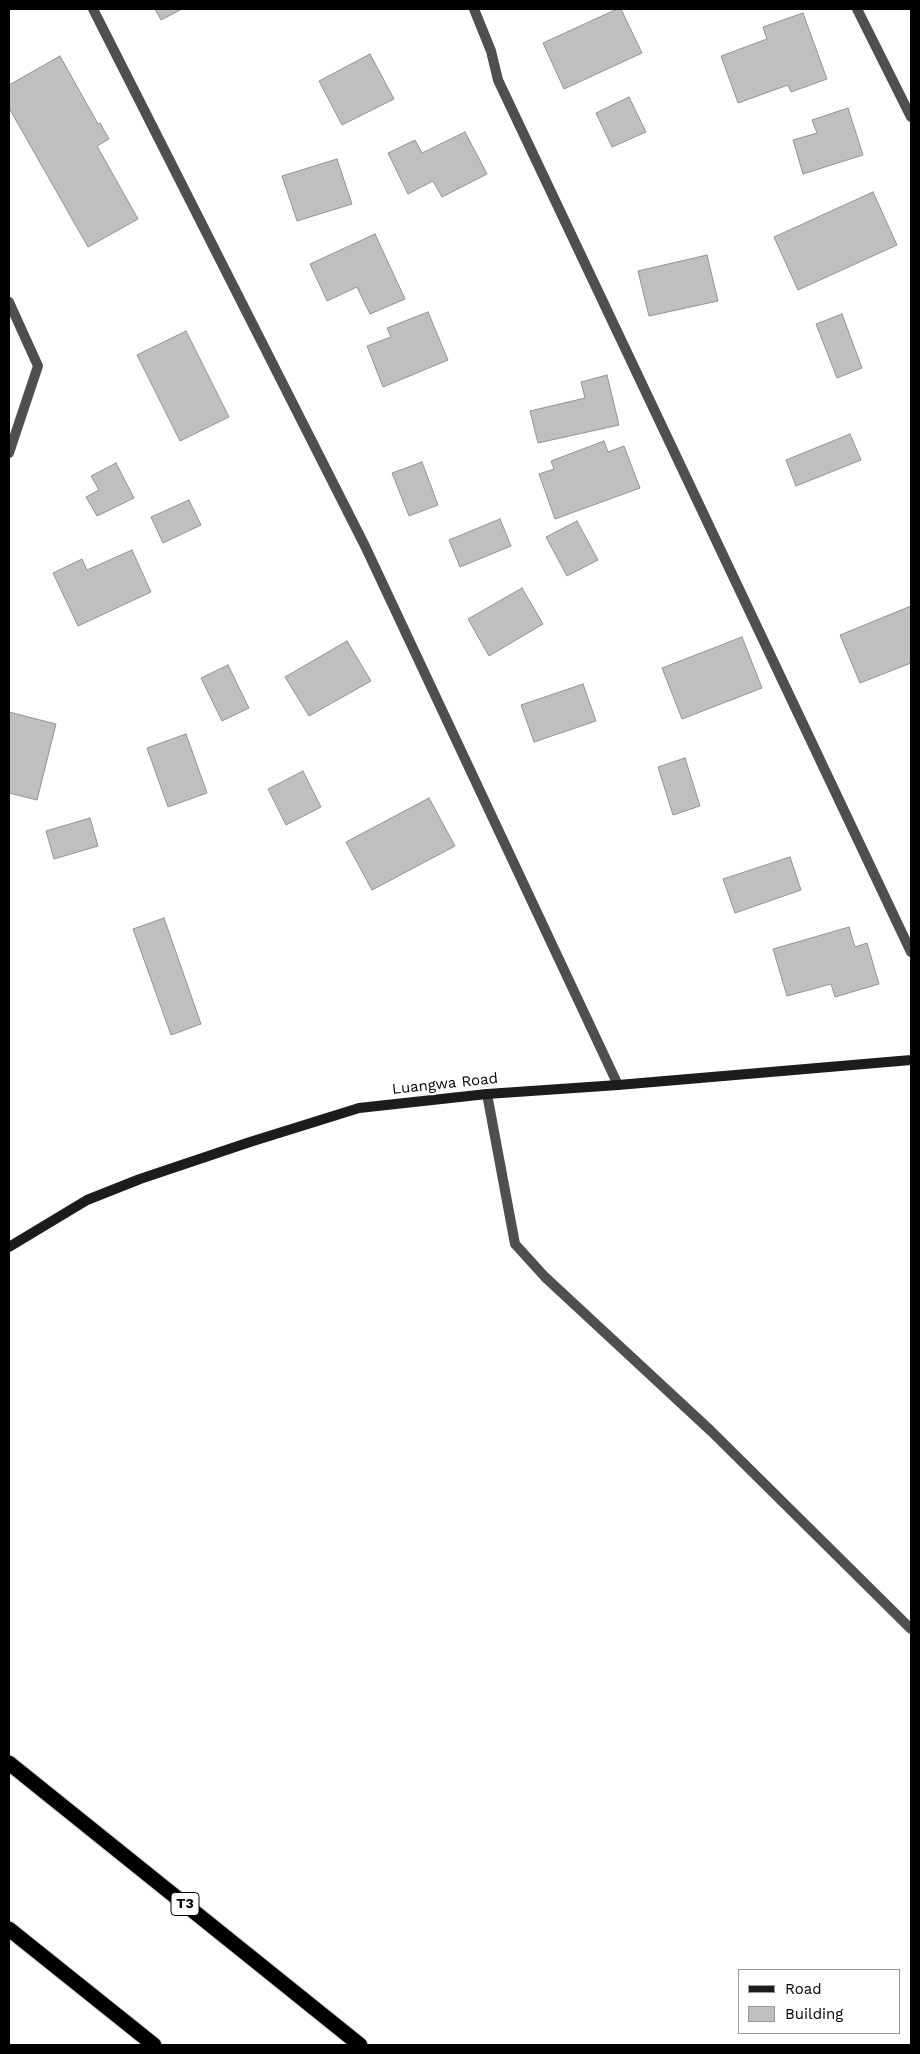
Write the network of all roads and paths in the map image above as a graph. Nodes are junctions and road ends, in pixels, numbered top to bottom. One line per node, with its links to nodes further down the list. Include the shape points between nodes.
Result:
1 (93, 9): 9 (street, via 365,546)
2 (475, 9): 7 (street, via 498,80)
3 (857, 9): 4 (street)
4 (911, 117)
5 (9, 302): 6 (street, via 38,366)
6 (9, 453)
7 (911, 952)
8 (911, 1060): 9 (street, Luangwa Road)
9 (618, 1085): 10 (street, Luangwa Road)
10 (487, 1094): 11 (street, Luangwa Road, via 358,1108 250,1142 87,1200); 12 (street, via 516,1244 545,1276 711,1431)
11 (9, 1247)
12 (911, 1629)
13 (9, 1763): 16 (highway, T3)
14 (9, 1929): 15 (highway)
15 (154, 2045)
16 (360, 2045)

